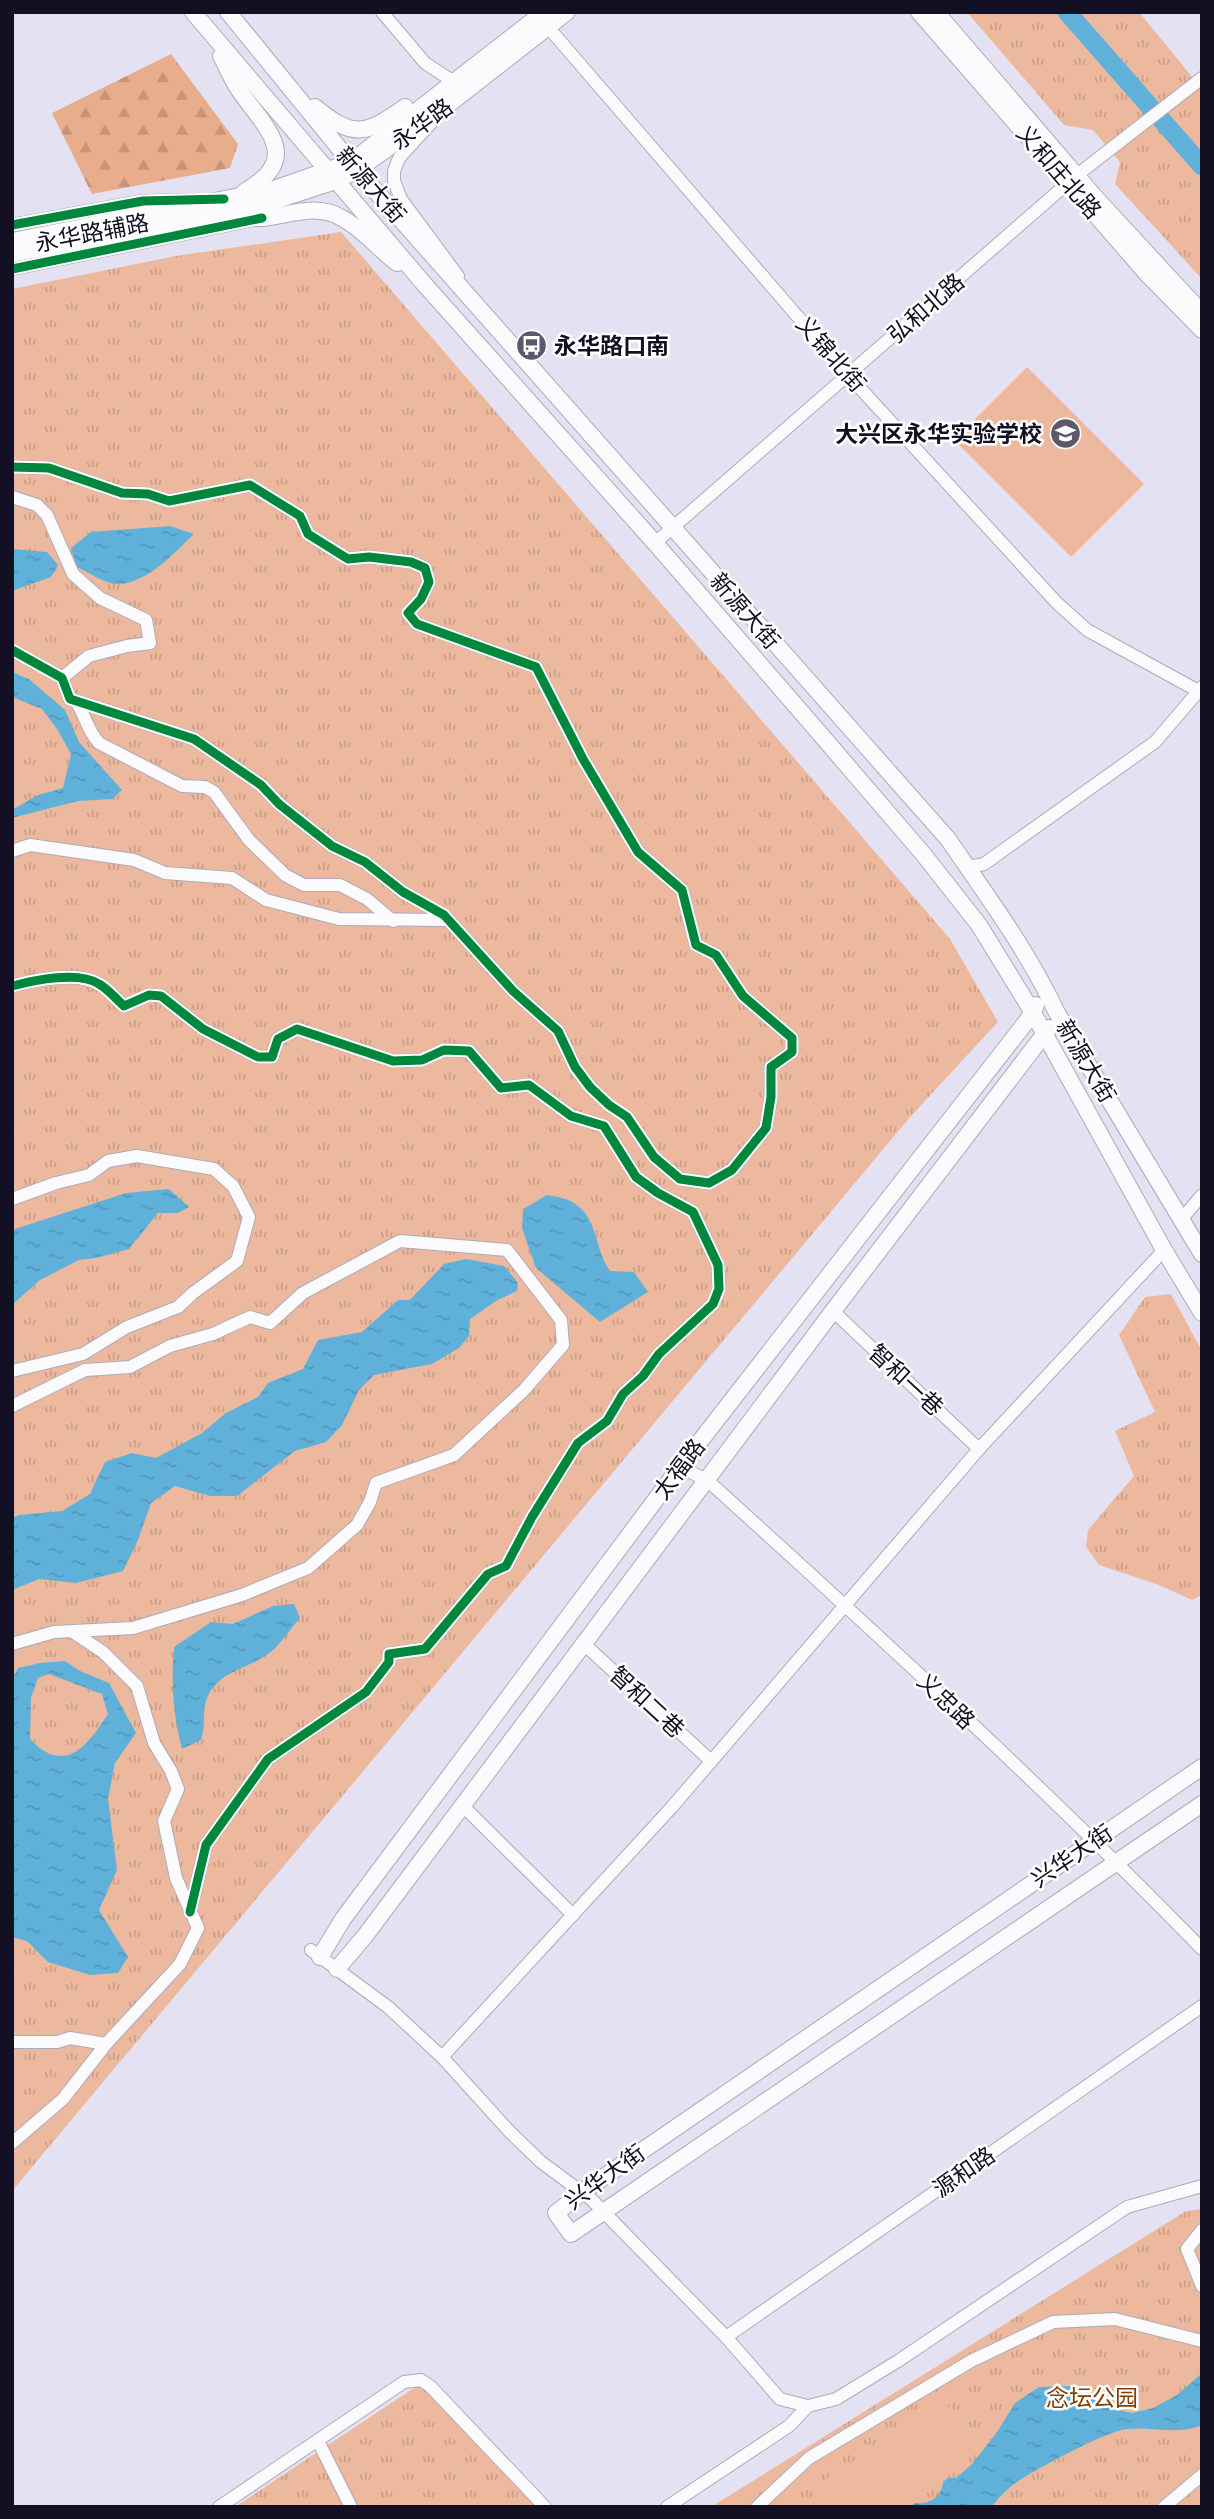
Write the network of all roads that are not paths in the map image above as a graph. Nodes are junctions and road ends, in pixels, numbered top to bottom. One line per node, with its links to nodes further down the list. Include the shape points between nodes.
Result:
1 (193, 12): 8 (main road, 新源大街)
2 (228, 12): 11 (main road, 新源大街)
3 (382, 12): 12 (street, via 425,63)
4 (544, 12): 12 (main road, 永华路)
5 (567, 12): 13 (main road, 永华路)
6 (919, 12): 16 (main road, 义和庄北路)
7 (936, 12): 16 (main road, 义和庄北路)
8 (207, 29): 15 (main road, 新源大街); 17 (main road, via 238,89 269,127 276,147 270,171 259,183)
9 (554, 34): 28 (street, 义锦北街)
10 (1202, 78): 16 (street, 弘和北路)
11 (284, 80): 12 (main road, via 331,120 356,131 375,126); 14 (main road, 新源大街)
12 (454, 82): 14 (main road, 永华路)
13 (444, 108): 14 (main road, 永华路); 25 (street, via 399,158 394,181 401,199)
14 (354, 166): 15 (main road, 永华路); 25 (main road, 新源大街)
15 (332, 176): 17 (main road, 永华路); 18 (main road, 永华路, via 274,201); 24 (main road, 新源大街)
16 (1073, 180): 26 (main road, 义和庄北路); 27 (main road, 义和庄北路, via 1148,275); 28 (street, 弘和北路)
17 (224, 199): 20 (street, 永华路辅路, via 142,201); 21 (main road, 永华路)
18 (214, 215): 19 (main road); 22 (main road, 永华路)
19 (262, 218): 23 (street, 永华路辅路); 24 (main road, via 310,210 340,217)
20 (12, 225)
21 (12, 241)
22 (12, 254)
23 (12, 269)
24 (425, 285): 32 (main road, 新源大街)
25 (475, 303): 31 (main road, 新源大街)
26 (1202, 313)
27 (1202, 330)
28 (848, 375): 31 (street, 弘和北路); 35 (street, 义锦北街, via 1087,630)
29 (12, 467): 39 (street, via 49,468 169,502 250,485 300,516 308,534 348,559 369,557 425,568 429,582 408,613 417,624 536,667 583,760 638,852 682,890 696,945 716,955 743,996 792,1038 792,1052 771,1067 766,1128 732,1170 709,1183 680,1179 654,1157 627,1117 590,1087 558,1031 513,991)
30 (12, 497): 34 (street, via 37,505 47,515 73,574 100,598 146,620 150,643 89,656)
31 (672, 527): 32 (street, 弘和北路); 38 (main road, 新源大街)
32 (655, 543): 43 (main road, 新源大街, via 924,855 979,925)
33 (12, 650): 34 (street)
34 (62, 678): 36 (street, via 70,699)
35 (1201, 690): 38 (street, via 1155,742 984,864)
36 (76, 701): 39 (street, via 194,739 261,785 332,846 365,862); 40 (street, via 99,743 183,786 214,792 249,840 285,875 304,886 340,885 367,899)
37 (12, 850): 40 (street, via 30,845 134,860 165,873 232,878 266,900 339,919)
38 (968, 867): 42 (main road, 新源大街)
39 (449, 920): 40 (street)
40 (393, 921)
41 (12, 986): 68 (street, via 37,979 82,978 99,983 124,1006 149,995 161,996 203,1029 258,1057 272,1057 278,1039 297,1029 393,1061 469,1051 501,1087 529,1085 571,1116 604,1126 636,1177 693,1212 718,1265 719,1289 713,1304 622,1394 607,1421 578,1443 506,1566 488,1574 425,1649 389,1654 389,1662 366,1692 268,1759 206,1845)
42 (1045, 987): 43 (main road, 太福路); 44 (main road, 新源大街)
43 (1033, 1013): 45 (main road, 新源大街); 56 (main road, 太福路)
44 (1057, 1013): 45 (main road, 太福路); 48 (main road, 新源大街)
45 (1044, 1035): 49 (main road, 新源大街); 51 (main road, 太福路)
46 (1202, 1195): 48 (street)
47 (12, 1199): 53 (street, via 89,1175 108,1161 137,1156 214,1169 233,1186 249,1217 237,1261 178,1307 127,1327 83,1354)
48 (1181, 1220): 50 (main road, 新源大街)
49 (1164, 1250): 52 (main road, 新源大街); 55 (street)
50 (1202, 1254)
51 (833, 1311): 55 (street, 智和一巷); 57 (main road, 太福路)
52 (1202, 1312)
53 (12, 1371)
54 (12, 1406): 59 (street, via 85,1370 130,1367 170,1346 250,1317 270,1323 303,1293 401,1241 507,1251 561,1320 563,1345 524,1390 454,1455 376,1483 358,1525 308,1568 242,1595 133,1628)
55 (979, 1449): 58 (street)
56 (680, 1467): 57 (street, 义忠路); 71 (main road, 太福路)
57 (707, 1480): 58 (street, 义忠路); 61 (main road, 太福路)
58 (844, 1605): 62 (street); 66 (street, 义忠路)
59 (73, 1632): 60 (street, via 54,1632); 68 (street, via 103,1652 137,1686 154,1743 178,1789 164,1821 176,1878)
60 (12, 1644)
61 (584, 1644): 62 (street, 智和二巷); 65 (main road, 太福路)
62 (711, 1761): 69 (street)
63 (1202, 1768): 66 (main road, 兴华大街)
64 (1202, 1804): 67 (main road, 兴华大街)
65 (463, 1806): 69 (street); 72 (main road, 太福路)
66 (1094, 1841): 67 (street, 义忠路); 79 (main road, 兴华大街)
67 (1118, 1863): 70 (street, 义忠路); 80 (main road, 兴华大街)
68 (190, 1912): 75 (street, via 198,1928 180,1964)
69 (573, 1915): 76 (street)
70 (1202, 1949)
71 (316, 1954): 72 (street)
72 (337, 1969): 76 (street, via 388,2007)
73 (1202, 2006): 83 (street, 源和路)
74 (12, 2042): 75 (street, via 70,2038)
75 (106, 2044): 77 (street, via 63,2099)
76 (442, 2057): 79 (street, via 541,2162)
77 (12, 2143)
78 (1202, 2186): 85 (street, via 1127,2207 898,2361 836,2399)
79 (582, 2192): 80 (street); 80 (main road, 兴华大街, via 556,2213 571,2234)
80 (603, 2211): 83 (street)
81 (1202, 2230): 82 (street, via 1187,2249)
82 (1202, 2286)
83 (726, 2337): 85 (street, via 780,2399)
84 (1202, 2341): 92 (street, via 1115,2319 1053,2322 971,2361 809,2458)
85 (808, 2406): 91 (street, via 789,2426)
86 (318, 2441): 88 (street); 89 (street); 90 (street, via 404,2382 421,2380)
87 (1202, 2475): 93 (street)
88 (219, 2507)
89 (351, 2507)
90 (545, 2507)
91 (667, 2507)
92 (757, 2507)
93 (1164, 2507)

